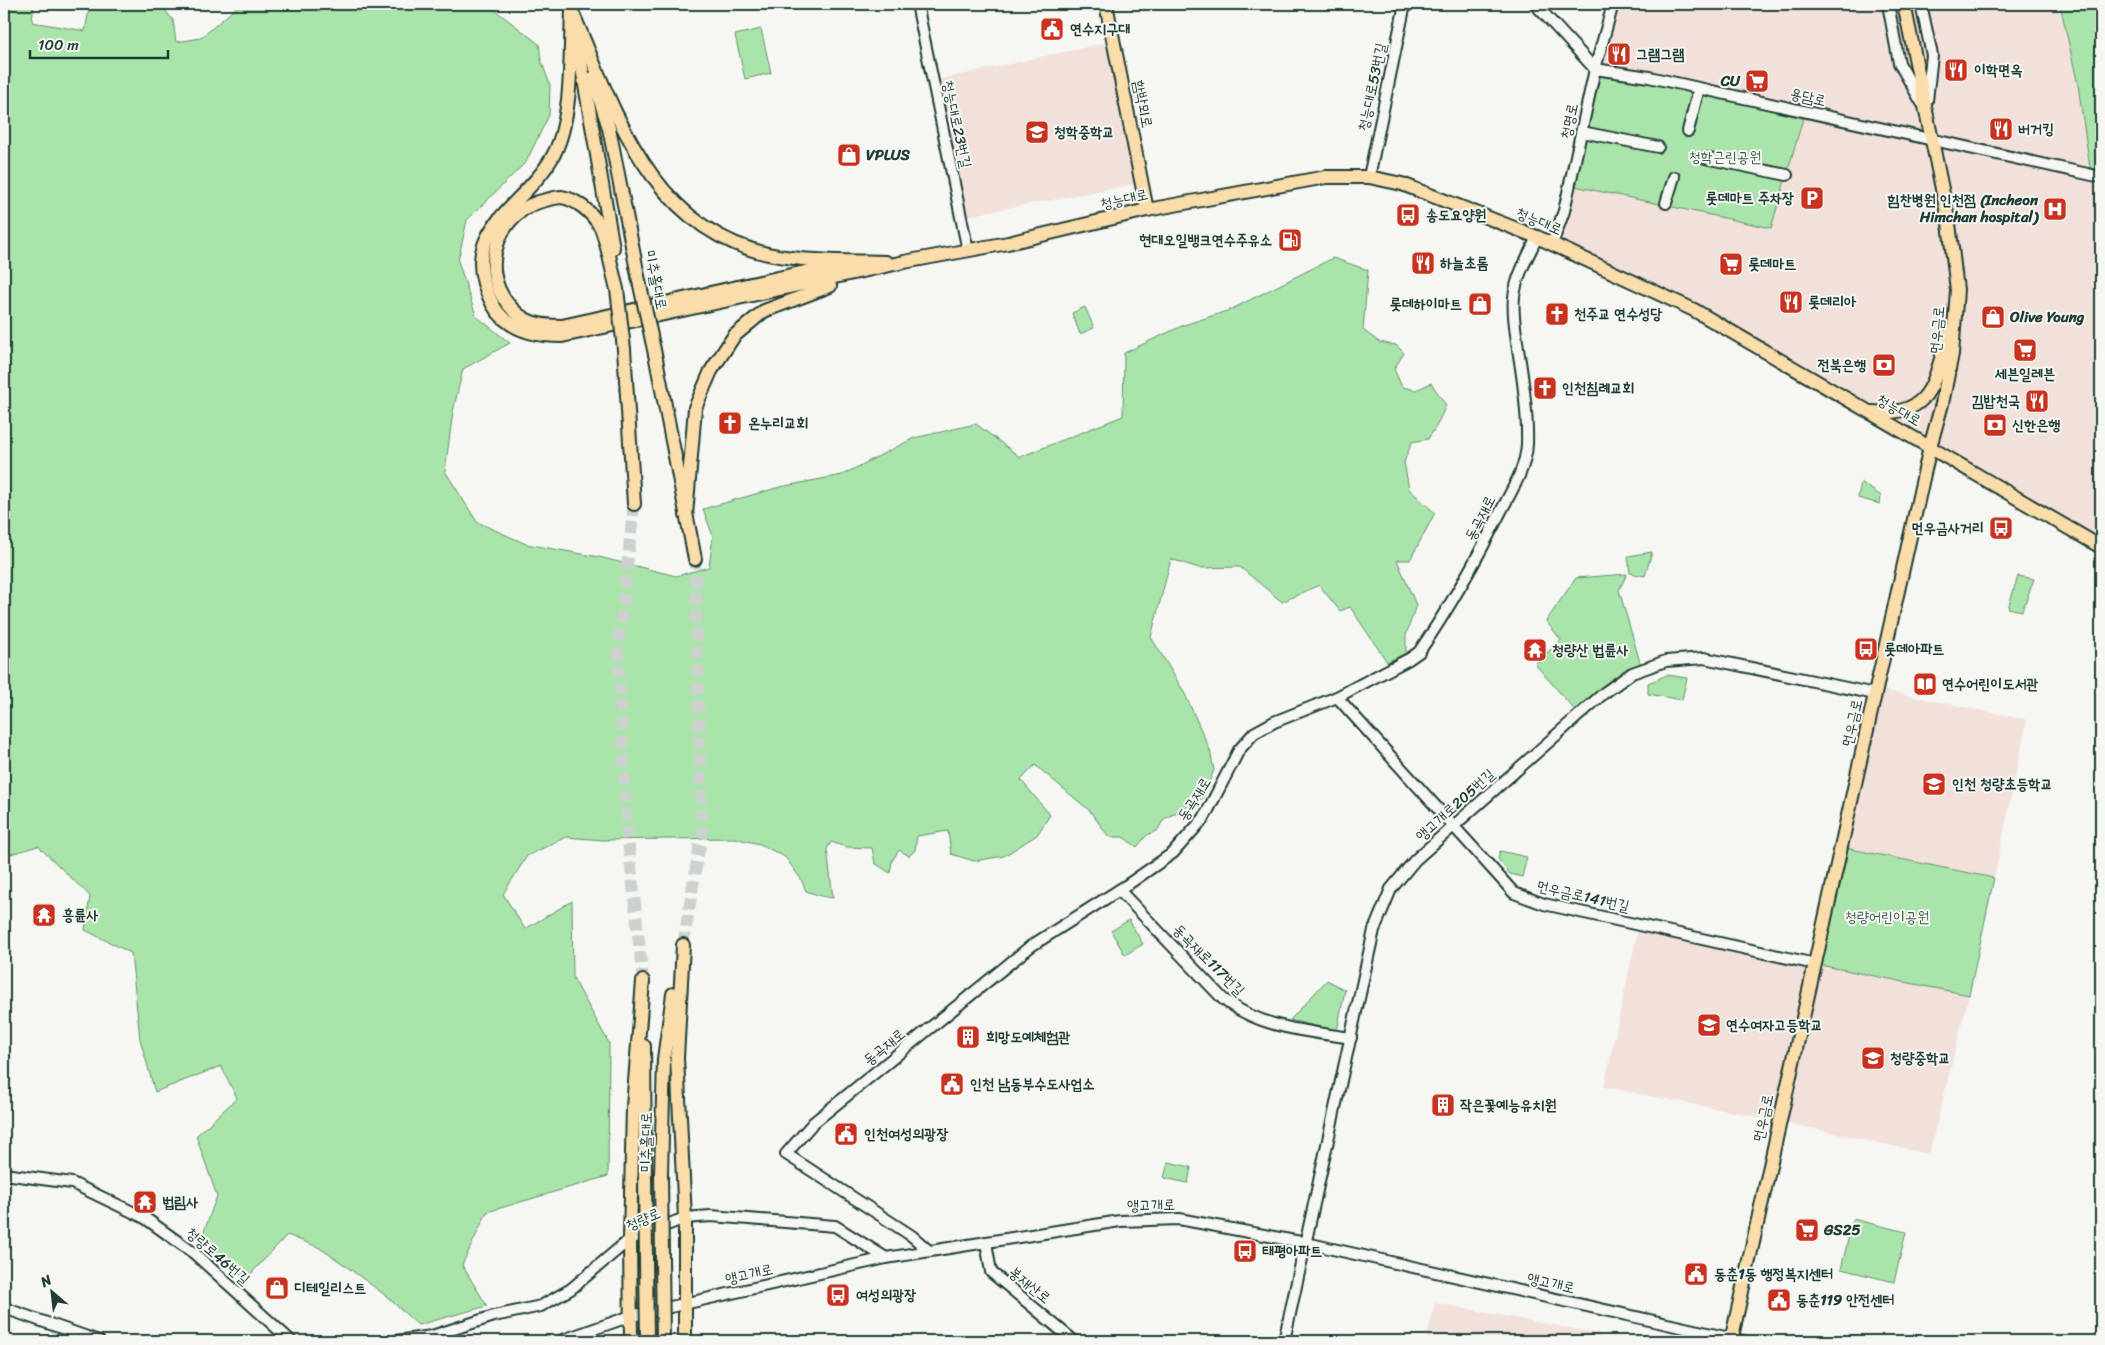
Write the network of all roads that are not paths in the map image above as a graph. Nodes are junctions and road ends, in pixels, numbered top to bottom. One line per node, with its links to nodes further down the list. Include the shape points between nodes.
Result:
1 (917, 4): 26 (street, 청능대로23번길)
2 (1106, 4): 23 (main road, 함박뫼로)
3 (1405, 4): 19 (street, 청능대로53번길)
4 (1535, 4): 10 (street)
5 (1613, 4): 10 (street, 청명로)
6 (1888, 4): 12 (street, 먼우금로, via 1899,63)
7 (1904, 4): 12 (main road, 먼우금로)
8 (1921, 4): 12 (street, 먼우금로, via 1932,56)
9 (572, 8): 27 (main road, via 633,148 655,182 676,205 722,238 768,254 821,260); 27 (main road, via 565,123 554,154 534,182 497,220 482,255 486,292 496,310 509,322 544,336 562,336); 28 (main road, via 612,235); 33 (main road, 미추홀대로, bridge, via 609,128)
10 (1595, 69): 11 (street, 용담로); 13 (street, 청명로)
11 (1699, 88): 14 (street); 15 (street, 용담로)
12 (1926, 110): 15 (main road, 먼우금로)
13 (1582, 132): 16 (street); 25 (street, 청명로, via 1564,211)
14 (1688, 132)
15 (1932, 139): 21 (street, 용담로); 29 (main road, 먼우금로, via 1949,223 1957,290)
16 (1658, 147)
17 (1704, 158): 18 (street)
18 (1787, 175)
19 (1369, 177): 23 (main road, 청능대로, via 1326,177); 24 (main road, 청능대로, via 1402,184)
20 (1674, 177): 22 (street)
21 (2101, 177)
22 (1666, 203)
23 (1146, 210): 26 (main road, 청능대로)
24 (1537, 237): 25 (main road, 청능대로); 37 (street, 동곡재로, via 1514,295 1513,319 1527,445 1517,479 1459,589 1419,652)
25 (1552, 244): 30 (main road, 청능대로, via 1694,310)
26 (968, 251): 27 (main road, 청능대로)
27 (904, 262): 28 (main road, via 814,270 562,326 541,326 513,310 497,285 492,268 498,237 510,221 536,202 561,197 585,207 601,227); 33 (main road, via 856,275 764,311 734,336 711,370 695,408)
28 (617, 289): 32 (main road, bridge)
29 (1955, 314): 30 (main road, via 1932,386 1924,399 1913,408 1900,412); 31 (main road, 먼우금로, via 1952,354)
30 (1869, 412): 31 (main road, 청능대로)
31 (1930, 447): 34 (main road, 청능대로); 36 (main road, 먼우금로)
32 (634, 504)
33 (686, 515): 35 (main road, 미추홀대로)
34 (2101, 547)
35 (695, 559)
36 (1875, 694): 38 (street, 앵고개로205번길, via 1704,658 1666,661 1632,672 1604,693); 40 (main road, 먼우금로)
37 (1337, 697): 38 (street, 먼우금로141번길); 39 (street, 동곡재로, via 1254,732 1239,750 1204,818 1173,853)
38 (1453, 827): 40 (street, 먼우금로141번길, via 1514,893 1527,899); 41 (street, 앵고개로205번길, via 1415,860 1391,889 1374,930)
39 (1120, 890): 41 (street, 동곡재로117번길, via 1223,999 1238,1010 1276,1026); 47 (street, 동곡재로, via 1031,946 813,1123 786,1154 912,1236)
40 (1815, 964): 52 (main road, 먼우금로)
41 (1351, 1038): 46 (street, 앵고개로205번길)
42 (4, 1174): 54 (street, 청량로46번길, via 72,1183 145,1218 195,1254)
43 (685, 1218): 44 (street, 청량로); 48 (street, 청량로, via 711,1216 835,1226); 49 (main road); 59 (main road, 미추홀대로, bridge, via 677,1058 682,945 666,1034 661,1174)
44 (630, 1239): 51 (main road); 55 (street, 청량로, via 571,1289 541,1306 494,1316 432,1336); 58 (main road, 미추홀대로, bridge, via 634,1074 643,981)
45 (986, 1242): 46 (street, 앵고개로, via 1120,1221 1179,1219); 47 (street, 앵고개로); 61 (street, 봉재산로, via 991,1272)
46 (1306, 1243): 52 (street, 앵고개로); 62 (street, 앵고개로205번길)
47 (929, 1251): 48 (street, 앵고개로)
48 (886, 1258): 49 (street, 앵고개로)
49 (684, 1304): 51 (street, 앵고개로); 60 (main road)
50 (4, 1308): 53 (street)
51 (631, 1316): 56 (street, 앵고개로); 57 (main road)
52 (1735, 1340)
53 (99, 1341)
54 (291, 1341)
55 (396, 1341)
56 (560, 1341)
57 (631, 1341)
58 (647, 1341)
59 (663, 1341)
60 (685, 1341)
61 (1074, 1341)
62 (1284, 1341)

